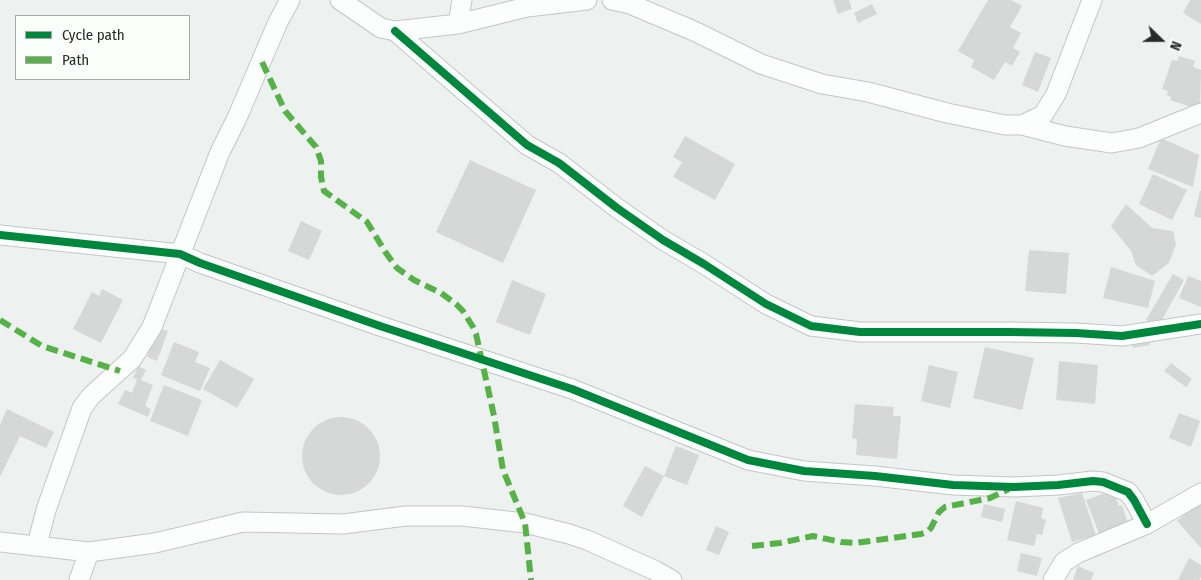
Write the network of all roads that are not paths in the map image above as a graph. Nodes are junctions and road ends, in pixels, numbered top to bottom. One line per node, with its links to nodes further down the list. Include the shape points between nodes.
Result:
1 (290, 0): 12 (street, via 220,152)
2 (340, 0): 8 (street, via 381,28)
3 (462, 0): 7 (street)
4 (587, 0): 7 (street, via 527,7)
5 (612, 0): 10 (street, via 630,4 694,31 760,64 814,82 1005,125)
6 (1092, 0): 10 (street, via 1056,94 1043,115)
7 (458, 24): 8 (street)
8 (395, 31): 13 (street, via 527,145 559,163 663,240 766,304 811,326 860,332 1122,336)
9 (1201, 113): 10 (street, via 1139,138 1112,143)
10 (1022, 125)
11 (0, 235): 12 (street)
12 (180, 254): 15 (street, via 380,326 572,389 748,460 804,471 953,485 1021,487 1103,482 1128,492); 17 (street, via 152,326 132,359 82,408 46,510)
13 (1201, 324)
14 (1201, 493): 15 (street)
15 (1147, 524): 21 (street, via 1078,553 1064,562)
16 (0, 542): 17 (street)
17 (37, 546): 18 (street)
18 (89, 552): 19 (street); 20 (street, via 155,543 243,522 343,524 406,516 462,516 525,523 569,534)
19 (80, 580)
20 (672, 580)
21 (1052, 580)

